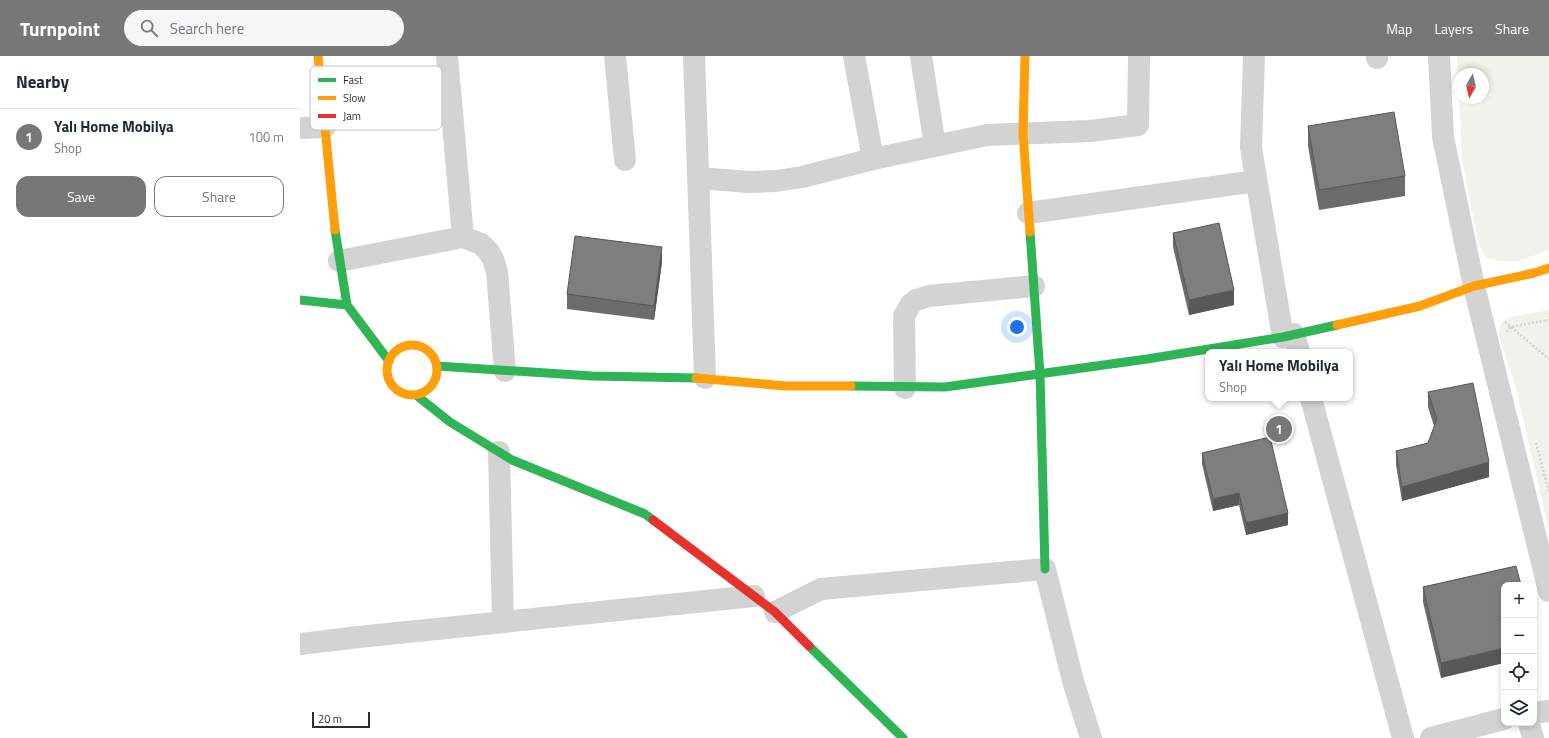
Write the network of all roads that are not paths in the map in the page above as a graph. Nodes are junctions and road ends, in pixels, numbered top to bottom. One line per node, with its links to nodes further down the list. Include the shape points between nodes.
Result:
1 (318, 56): 11 (street)
2 (447, 56): 22 (street)
3 (615, 56): 18 (street)
4 (694, 56): 19 (street)
5 (854, 56): 17 (street)
6 (921, 56): 16 (street)
7 (1025, 56): 15 (street)
8 (1139, 56): 15 (street, via 1138,125 1090,131)
9 (1254, 56): 20 (street, via 1251,148)
10 (1439, 56): 26 (street, via 1443,138)
11 (319, 66)
12 (300, 128): 13 (street)
13 (310, 128)
14 (325, 130): 23 (street)
15 (1023, 133): 16 (street, via 987,135); 21 (street)
16 (935, 146): 17 (street)
17 (873, 159): 19 (street, via 776,181 750,182)
18 (624, 160)
19 (699, 178): 36 (street)
20 (1256, 180): 21 (street); 29 (street)
21 (1028, 213): 25 (street)
22 (463, 237): 23 (street); 34 (street, via 481,244 493,260 498,284)
23 (339, 261): 28 (street)
24 (1549, 268): 26 (street)
25 (1034, 286): 35 (street); 37 (street, via 929,296 916,300 904,316)
26 (1474, 286): 29 (street, via 1420,306); 42 (street)
27 (300, 300): 28 (street)
28 (347, 305): 32 (street)
29 (1292, 341): 30 (street)
30 (1228, 349)
31 (1205, 352): 35 (street)
32 (389, 361): 33 (street, via 395,352 404,346 415,345 426,348 434,356); 38 (street, via 387,374 393,386 404,394)
33 (438, 366): 34 (street); 38 (street, via 436,379 428,390)
34 (505, 371): 36 (street)
35 (1040, 374): 37 (street, via 945,387); 41 (street)
36 (705, 378): 37 (street, via 786,386)
37 (905, 388)
38 (416, 395): 40 (street, via 450,422)
39 (1313, 401): 53 (street)
40 (499, 452): 43 (street, via 512,460 645,514); 45 (street)
41 (1045, 569): 44 (street, via 821,589); 52 (street, via 1073,681)
42 (1549, 591)
43 (754, 596): 44 (street); 45 (street)
44 (775, 612): 51 (street)
45 (503, 622): 46 (street)
46 (303, 642)
47 (1549, 710): 48 (street)
48 (1537, 712)
49 (1501, 720): 54 (street)
50 (1530, 726): 55 (street)
51 (903, 738)
52 (1091, 738)
53 (1404, 738)
54 (1431, 738)
55 (1534, 738)

